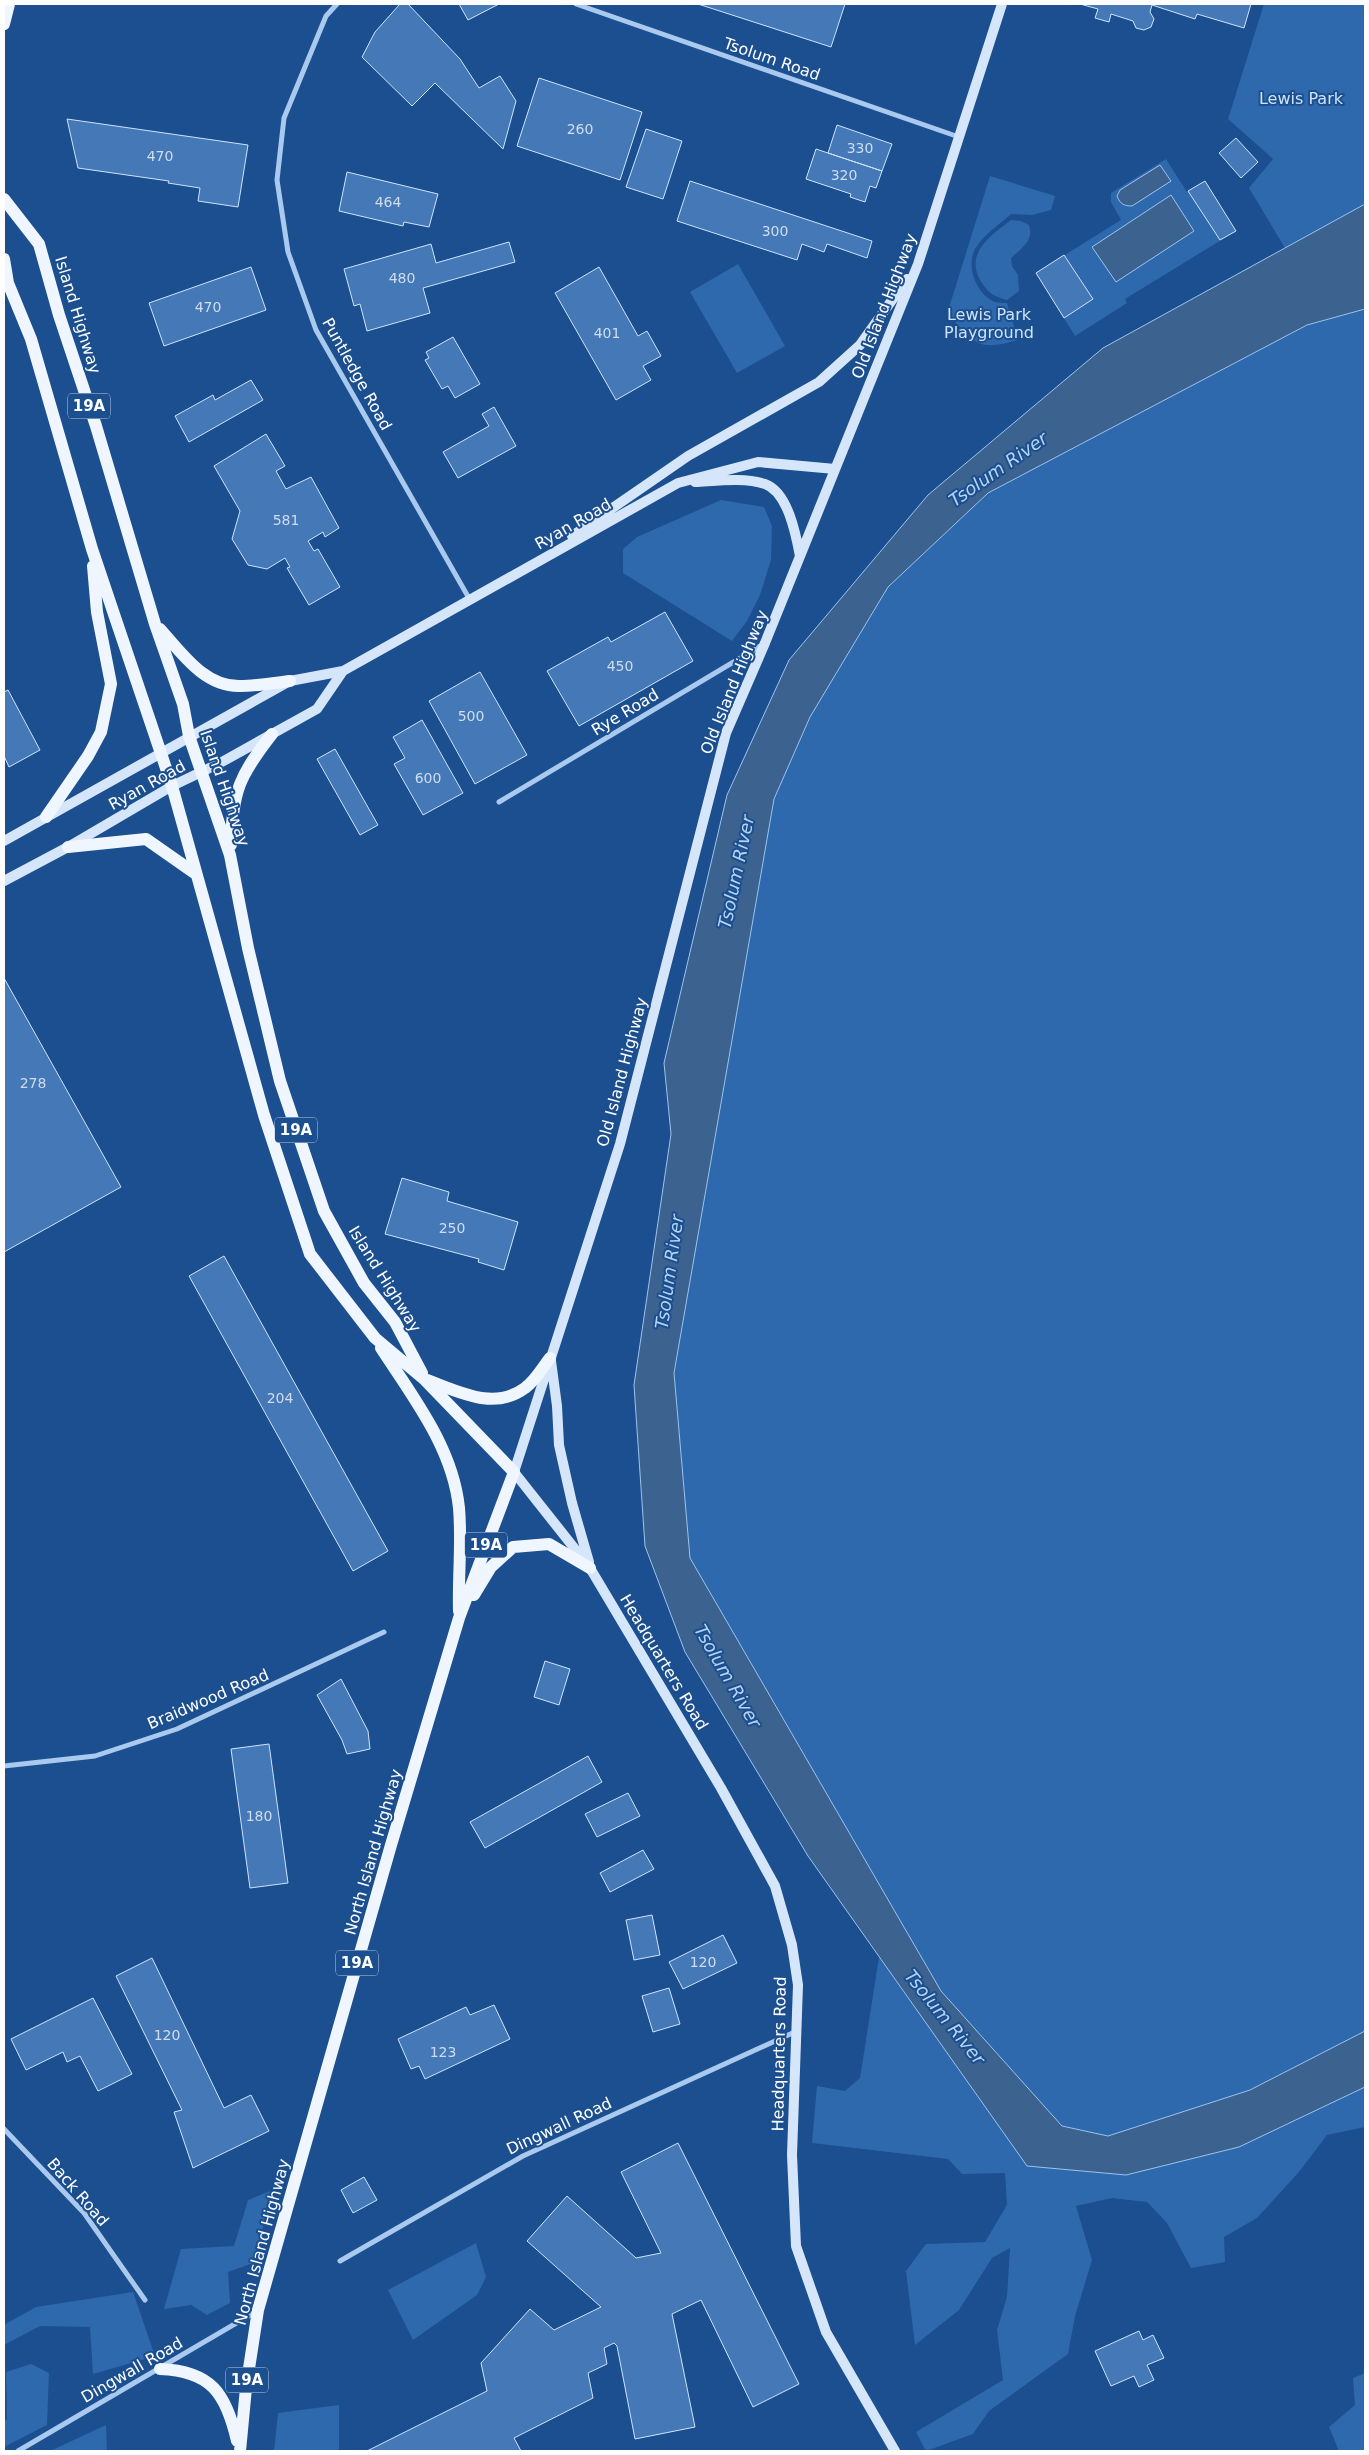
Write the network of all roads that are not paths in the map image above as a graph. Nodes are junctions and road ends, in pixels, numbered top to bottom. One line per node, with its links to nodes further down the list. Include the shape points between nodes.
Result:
1 (9, 4): 5 (main road)
2 (337, 4): 15 (street, Puntledge Road, via 326,16 284,118 277,180 288,252 316,330)
3 (576, 4): 6 (street, Tsolum Road)
4 (1002, 4): 6 (main road, Old Island Highway)
5 (4, 24)
6 (959, 137): 9 (main road, Old Island Highway)
7 (4, 199): 16 (main road, Island Highway / 19A, via 39,244)
8 (4, 259): 12 (main road, Island Highway / 19A, via 8,284 31,339)
9 (918, 264): 10 (main road, Old Island Highway); 14 (main road, via 860,345 819,382 688,456)
10 (835, 469): 11 (main road, Ryan Road, via 758,462); 13 (main road, Old Island Highway)
11 (678, 483): 13 (main road, via 732,480 766,484 783,501 795,527); 14 (main road, Ryan Road)
12 (92, 549): 22 (main road, Island Highway / 19A); 26 (main road, via 97,612 110,684 101,732)
13 (800, 557): 17 (main road, Old Island Highway)
14 (518, 573): 15 (main road, Ryan Road)
15 (470, 600): 18 (main road, Ryan Road)
16 (155, 624): 19 (main road, via 190,663 212,680 238,686); 21 (main road, Island Highway / 19A, via 183,704)
17 (765, 644): 25 (street, Rye Road); 33 (main road, Old Island Highway, via 726,733 620,1144)
18 (344, 671): 19 (main road, Ryan Road); 20 (main road, Ryan Road, via 317,709)
19 (290, 681): 21 (main road, Ryan Road)
20 (272, 734): 23 (main road, Ryan Road); 29 (main road, via 249,764 239,786 231,812)
21 (189, 736): 22 (main road, Ryan Road); 23 (main road, Island Highway / 19A)
22 (160, 752): 24 (main road, Island Highway / 19A); 26 (main road, Ryan Road)
23 (202, 772): 24 (main road, Ryan Road); 29 (main road, Island Highway / 19A)
24 (172, 786): 28 (main road, Ryan Road); 30 (main road, Island Highway / 19A)
25 (499, 802)
26 (46, 817): 27 (main road, Ryan Road)
27 (4, 840)
28 (68, 847): 30 (main road, via 146,839); 31 (main road, Ryan Road)
29 (230, 855): 34 (main road, Island Highway / 19A, via 248,948 280,1081 324,1211 364,1284 395,1322)
30 (196, 874): 32 (main road, Island Highway / 19A, via 264,1116 310,1254)
31 (4, 881)
32 (375, 1338): 34 (main road, Island Highway / 19A); 37 (main road, via 433,1429 454,1478 459,1507)
33 (550, 1358): 34 (main road, via 526,1387 504,1398 484,1400); 35 (main road, Old Island Highway); 36 (main road, via 560,1453)
34 (426, 1380): 35 (main road, Island Highway / 19A)
35 (514, 1472): 36 (main road, Headquarters Road); 37 (main road, North Island Highway / 19A)
36 (590, 1568): 37 (main road, via 549,1544 512,1547 491,1567); 40 (main road, Headquarters Road, via 721,1788 775,1886 792,1946 798,1985)
37 (459, 1618): 44 (main road, North Island Highway / 19A)
38 (384, 1632): 39 (street, Braidwood Road, via 177,1729 95,1756)
39 (4, 1766)
40 (797, 2030): 42 (street, Dingwall Road, via 523,2156); 48 (main road, Headquarters Road, via 792,2155 796,2246 826,2332)
41 (4, 2129): 43 (street, Back Road, via 84,2213)
42 (340, 2261)
43 (145, 2300)
44 (258, 2310): 45 (street, Dingwall Road); 47 (main road, North Island Highway / 19A)
45 (160, 2369): 46 (street, Dingwall Road); 47 (main road, via 180,2370 208,2381 220,2395)
46 (18, 2451)
47 (240, 2451)
48 (895, 2451)

